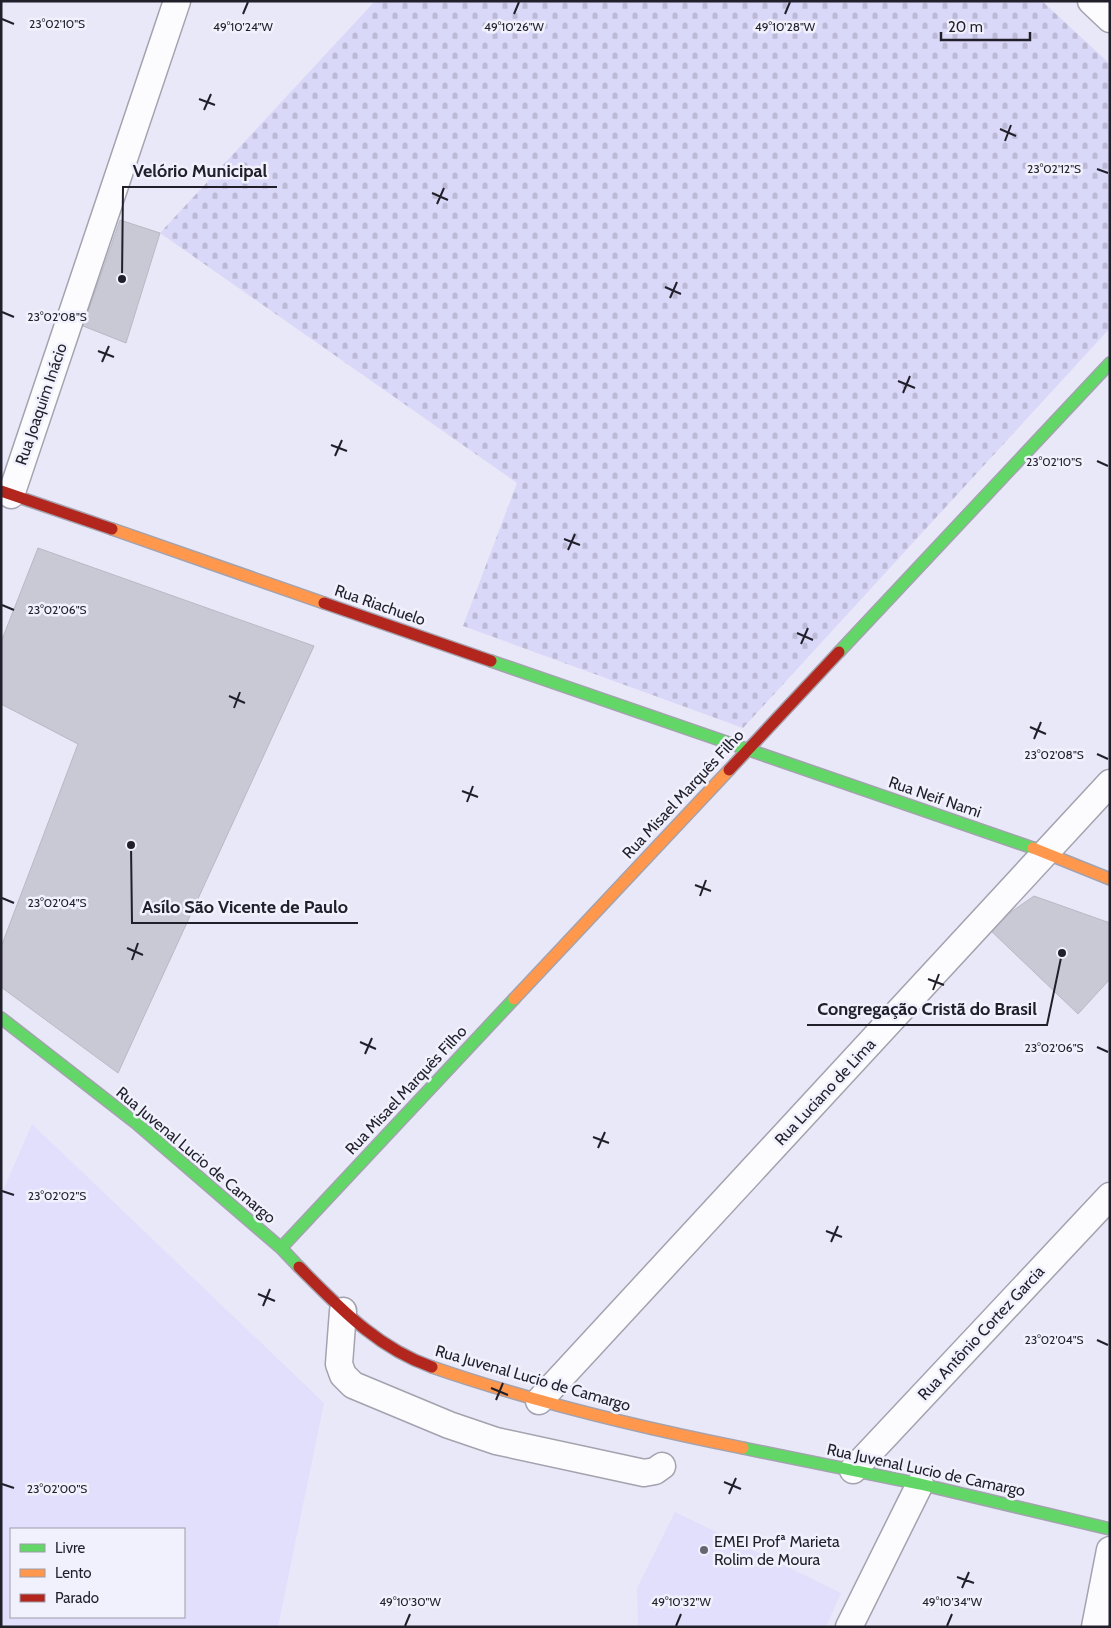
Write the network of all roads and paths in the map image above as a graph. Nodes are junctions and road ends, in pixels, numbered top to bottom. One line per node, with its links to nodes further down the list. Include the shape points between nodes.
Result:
1 (177, 1): 5 (street, Rua Joaquim Inácio)
2 (1091, 1): 3 (street)
3 (1110, 19)
4 (1110, 363): 6 (street, Rua Misael Marquês Filho)
5 (6, 493): 6 (street, Rua Riachuelo)
6 (748, 749): 8 (street, Rua Neif Nami); 12 (street, Rua Misael Marquês Filho)
7 (1110, 783): 8 (street, Rua Luciano de Lima)
8 (1046, 853): 9 (street, Rua Neif Nami); 14 (street, Rua Luciano de Lima)
9 (1110, 879)
10 (1, 1018): 12 (street, Rua Juvenal Lucio de Camargo, via 136,1123)
11 (1110, 1196): 16 (street, Rua Antônio Cortez Garcia)
12 (280, 1248): 13 (street, Rua Juvenal Lucio de Camargo)
13 (344, 1310): 14 (street, Rua Juvenal Lucio de Camargo, via 374,1338 412,1360); 15 (street, via 339,1364 343,1375 353,1386 496,1441 644,1473)
14 (539, 1400): 16 (street, Rua Juvenal Lucio de Camargo, via 681,1436)
15 (662, 1466)
16 (853, 1470): 17 (street, Rua Juvenal Lucio de Camargo)
17 (920, 1484): 18 (street, Rua Juvenal Lucio de Camargo); 20 (street)
18 (1110, 1529)
19 (1110, 1550): 21 (street)
20 (849, 1627)
21 (1096, 1627)

